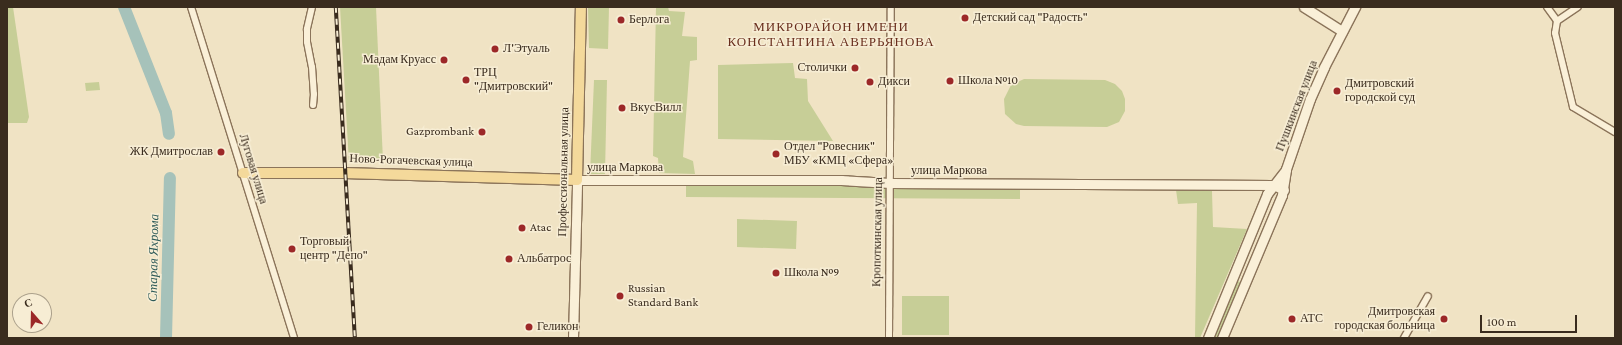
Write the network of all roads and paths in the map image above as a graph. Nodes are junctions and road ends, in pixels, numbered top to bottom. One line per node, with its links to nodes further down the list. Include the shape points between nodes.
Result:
1 (191, 7): 14 (street, Луговая улица)
2 (312, 7): 11 (street, via 307,42 312,67)
3 (581, 7): 15 (main road, Профессиональная улица)
4 (891, 7): 16 (street, Кропоткинская улица)
5 (1304, 7): 10 (street)
6 (1355, 7): 10 (street, Пушкинская улица)
7 (1547, 7): 9 (street)
8 (1578, 7): 9 (street)
9 (1557, 21): 12 (street, via 1555,33 1573,107)
10 (1342, 31): 13 (street, Пушкинская улица, via 1310,99)
11 (313, 105)
12 (1615, 132)
13 (1286, 169): 17 (street, Пушкинская улица); 18 (street, Пушкинская улица)
14 (243, 174): 15 (main road, Ново-Рогачевская улица, via 344,173); 22 (street, Луговая улица)
15 (577, 180): 16 (street, улица Маркова, via 841,180); 23 (street, Профессиональная улица)
16 (890, 183): 17 (street, улица Маркова); 24 (street, Кропоткинская улица)
17 (1273, 185): 18 (street); 19 (street, Пушкинская улица, via 1266,194)
18 (1284, 190): 20 (street, Пушкинская улица)
19 (1234, 274): 20 (street); 25 (street, Пушкинская улица)
20 (1247, 280): 26 (street, Пушкинская улица)
21 (1428, 296): 27 (street)
22 (294, 338)
23 (573, 338)
24 (889, 338)
25 (1208, 338)
26 (1222, 338)
27 (1404, 338)

